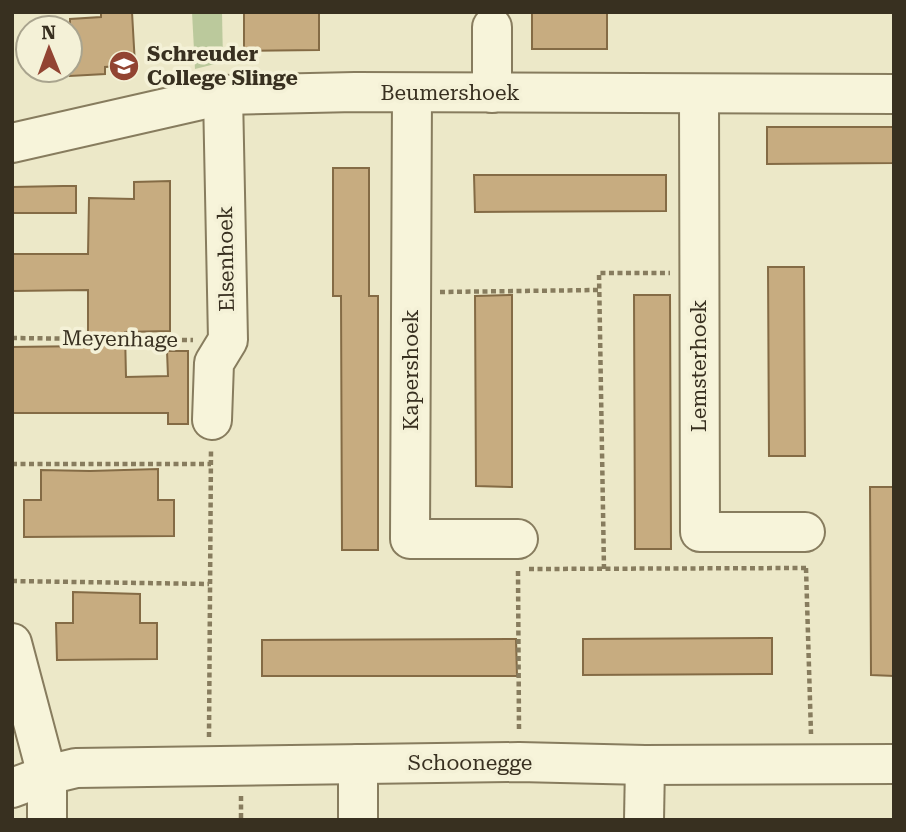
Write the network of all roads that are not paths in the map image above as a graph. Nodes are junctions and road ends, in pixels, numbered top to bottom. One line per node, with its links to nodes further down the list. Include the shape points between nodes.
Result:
1 (492, 27): 3 (street)
2 (412, 93): 3 (street, Beumershoek); 6 (street, Beumershoek); 9 (street, Kapershoek, via 410,539)
3 (492, 93): 4 (street, Beumershoek)
4 (699, 94): 5 (street, Beumershoek); 10 (street, Lemsterhoek, via 700,532)
5 (894, 94)
6 (223, 95): 7 (street, Beumershoek); 8 (street, Elsenhoek, via 228,340 214,363)
7 (12, 144)
8 (212, 420)
9 (518, 539)
10 (805, 550)
11 (12, 643): 15 (street)
12 (358, 764): 14 (street, Schoonegge); 15 (street, Schoonegge, via 76,768); 17 (street)
13 (894, 764): 14 (street, Schoonegge)
14 (645, 765): 18 (street)
15 (29, 781): 16 (street)
16 (47, 820)
17 (358, 820)
18 (644, 820)

